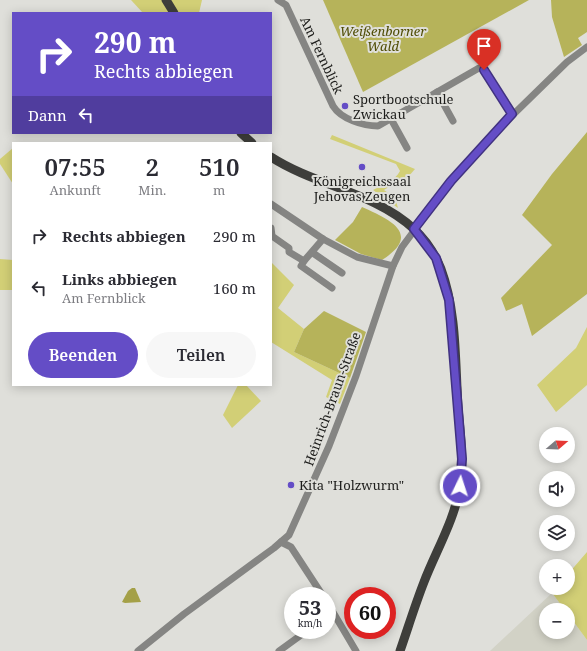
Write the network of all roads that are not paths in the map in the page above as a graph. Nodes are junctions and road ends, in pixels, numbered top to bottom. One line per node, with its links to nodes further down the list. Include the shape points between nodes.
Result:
1 (166, 0): 3 (main road)
2 (278, 0): 7 (street, Am Fernblick, via 286,5 336,112 372,126 378,126)
3 (173, 12)
4 (587, 47): 6 (street, Heinrich-Braun-Straße, via 567,62)
5 (437, 92): 6 (street, Am Fernblick, via 479,68 484,70); 7 (street, Am Fernblick); 8 (street)
6 (512, 114): 14 (street, Heinrich-Braun-Straße, via 451,181)
7 (391, 119): 11 (street)
8 (453, 121)
9 (242, 134): 10 (main road)
10 (251, 142)
11 (407, 148)
12 (272, 158): 14 (main road, via 294,170 366,199 394,214)
13 (272, 205): 16 (street)
14 (414, 229): 19 (street, Heinrich-Braun-Straße); 29 (main road, via 436,258 449,300 462,459 460,486 454,509 423,583)
15 (272, 236): 18 (street, via 289,248 289,252)
16 (323, 239): 17 (street); 19 (street, via 357,257)
17 (312, 253): 18 (street); 20 (street)
18 (304, 261): 21 (street, via 301,266)
19 (393, 266): 22 (street, Heinrich-Braun-Straße, via 329,446 292,530)
20 (342, 273)
21 (332, 288)
22 (281, 542): 23 (street, via 291,547); 26 (street, Heinrich-Braun-Straße)
23 (317, 587)
24 (336, 617): 28 (street)
25 (296, 639): 27 (street)
26 (138, 651)
27 (279, 651)
28 (356, 651)
29 (400, 651)

